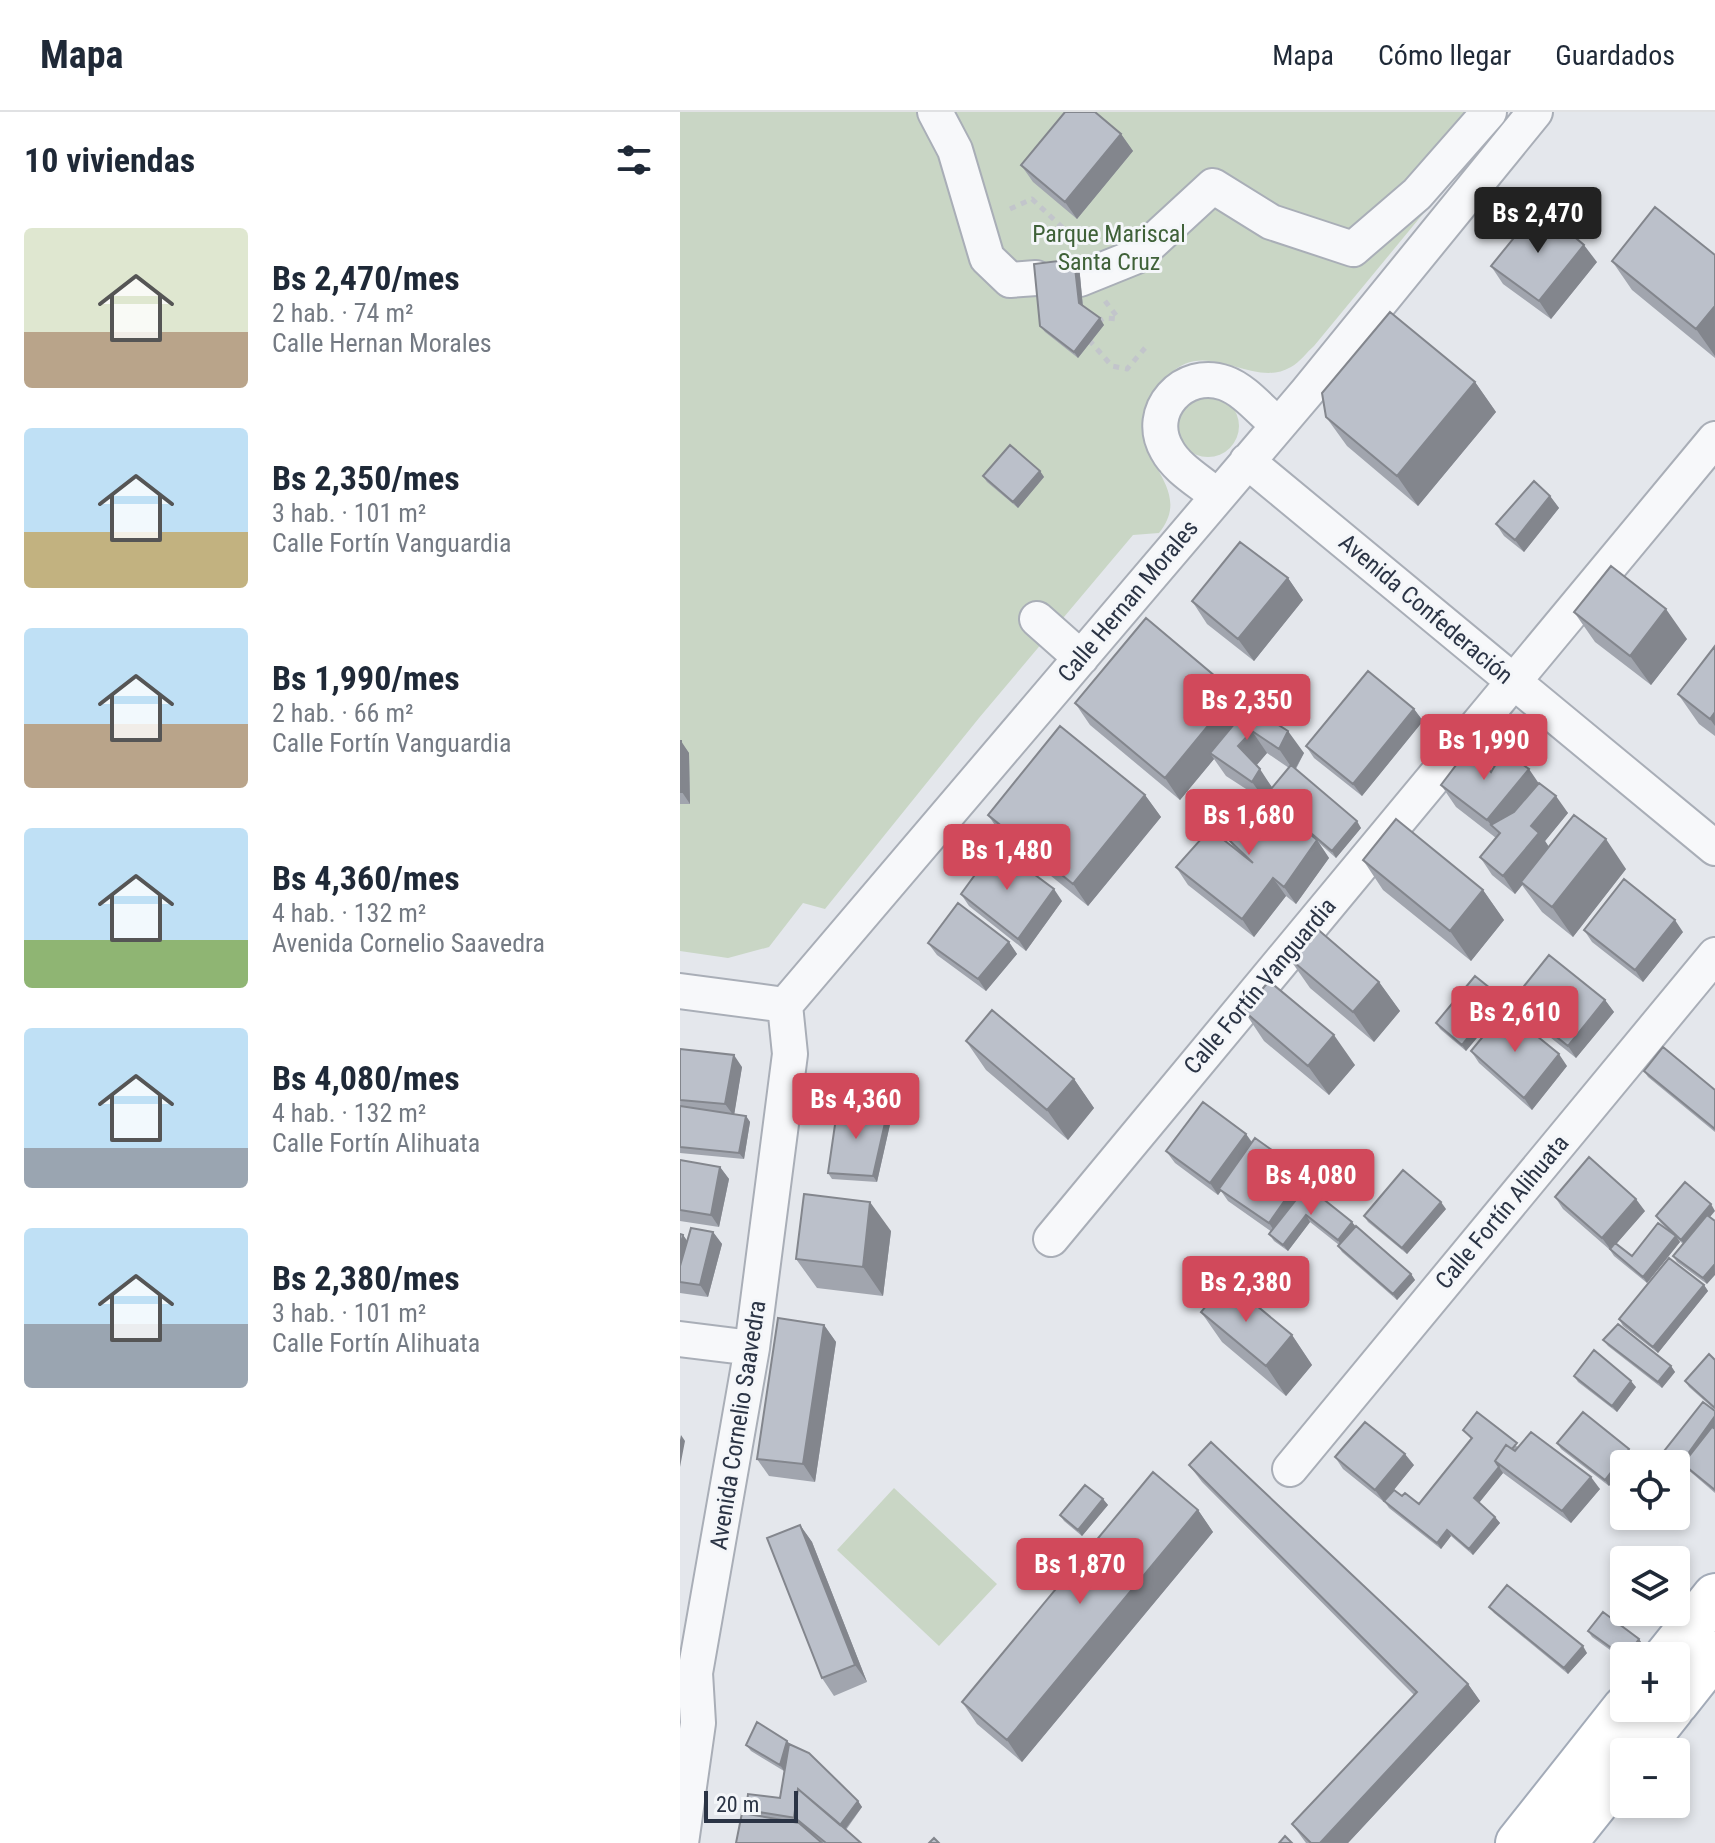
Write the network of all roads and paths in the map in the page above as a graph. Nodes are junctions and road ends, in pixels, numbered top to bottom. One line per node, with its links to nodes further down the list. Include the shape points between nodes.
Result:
1 (935, 112): 4 (street, via 955,150 987,258 1010,280)
2 (1489, 112): 5 (street, via 1417,194 1353,249 1271,222 1213,186 1137,256)
3 (1535, 112): 10 (street, Calle Hernan Morales)
4 (1036, 278)
5 (1080, 279)
6 (1119, 319): 7 (path, via 1104,318)
7 (1093, 325)
8 (1086, 339): 9 (path, via 1112,366 1127,369)
9 (1145, 348)
10 (1278, 425): 12 (street, Calle Hernan Morales); 13 (street, via 1227,383 1193,381 1167,401 1161,426 1166,450)
11 (1715, 439): 16 (street, Calle Fortín Vanguardia)
12 (1247, 461): 13 (street, Calle Hernan Morales); 16 (street, Avenida Confederación)
13 (1217, 496): 15 (street, Calle Hernan Morales)
14 (1037, 619): 15 (street)
15 (1081, 658): 20 (street, Calle Hernan Morales)
16 (1512, 680): 17 (street, Avenida Confederación); 21 (street, Calle Fortín Vanguardia)
17 (1715, 848)
18 (1715, 955): 24 (street, Calle Fortín Alihuata)
19 (680, 991): 20 (street)
20 (785, 1005): 23 (street, Avenida Cornelio Saavedra, via 790,1054)
21 (1051, 1239)
22 (680, 1339): 23 (street)
23 (752, 1348): 28 (street, Avenida Cornelio Saavedra)
24 (1290, 1469)
25 (1715, 1596): 26 (main road)
26 (1678, 1642)
27 (1715, 1654): 29 (main road)
28 (688, 1672): 34 (street, Avenida Cornelio Saavedra, via 698,1723)
29 (1690, 1685)
30 (1614, 1722): 35 (main road)
31 (1661, 1722): 32 (main road)
32 (1648, 1738)
33 (1610, 1786): 36 (main road)
34 (681, 1843)
35 (1518, 1843)
36 (1564, 1843)

